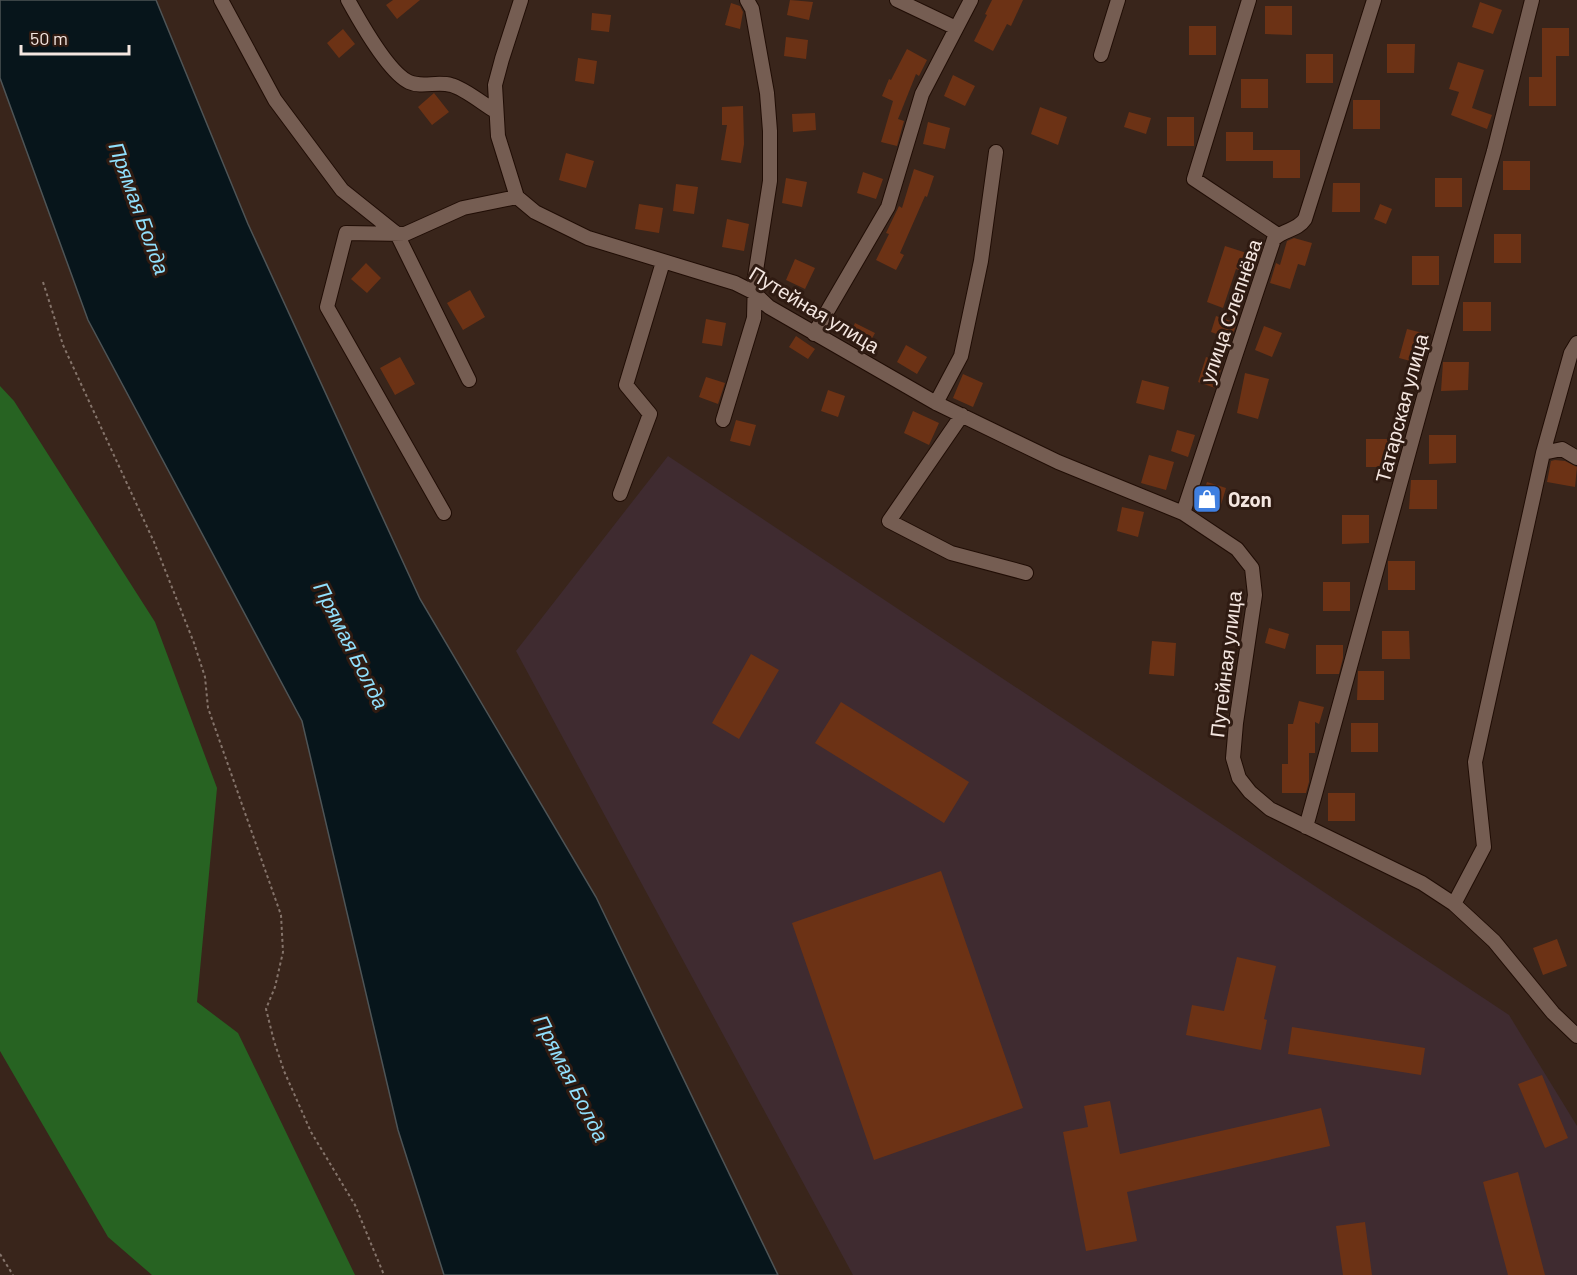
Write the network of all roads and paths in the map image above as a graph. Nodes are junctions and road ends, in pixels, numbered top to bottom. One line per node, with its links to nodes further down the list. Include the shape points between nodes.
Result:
1 (222, 0): 16 (street, via 275,100 342,190)
2 (349, 0): 13 (street, via 360,24 398,75 419,84 452,85)
3 (521, 0): 13 (street, via 501,59)
4 (747, 0): 20 (street, via 767,93 770,131 770,181)
5 (897, 0): 11 (street)
6 (971, 0): 11 (street)
7 (1118, 0): 12 (street)
8 (1249, 0): 17 (street, via 1194,179)
9 (1374, 0): 17 (street, улица Слепнёва, via 1305,219 1300,226)
10 (1532, 0): 33 (street, Татарская улица, via 1494,151)
11 (956, 28): 21 (street, via 922,94 888,207)
12 (1101, 55)
13 (495, 111): 15 (street, via 498,136)
14 (996, 152): 24 (street, via 981,261 961,356)
15 (518, 197): 16 (street, via 463,208); 18 (street, Путейная улица, via 535,212 588,238)
16 (397, 234): 23 (street); 30 (street, via 346,233 327,308)
17 (1278, 235): 31 (street, улица Слепнёва)
18 (663, 262): 20 (street, Путейная улица); 29 (street, via 626,385 650,414)
19 (43, 282): 38 (path, via 63,345 154,542 195,643 205,677 208,708 281,915 283,952 266,1009 284,1071 311,1132 355,1205)
20 (753, 292): 21 (street, Путейная улица, via 769,307); 26 (street, via 754,318)
21 (814, 334): 24 (street, Путейная улица)
22 (1577, 343): 27 (street)
23 (469, 380)
24 (936, 403): 25 (street, Путейная улица)
25 (962, 416): 31 (street, Путейная улица, via 1058,462); 32 (street, via 889,521 951,553)
26 (723, 420)
27 (1544, 453): 28 (street, via 1562,449); 34 (street, via 1475,762 1484,847)
28 (1577, 458)
29 (620, 494)
30 (444, 513)
31 (1183, 513): 33 (street, Путейная улица, via 1237,549 1252,568 1255,595 1233,758 1239,778 1270,809)
32 (1026, 573)
33 (1306, 827): 34 (street, Путейная улица, via 1422,883)
34 (1454, 904): 35 (street, Путейная улица, via 1494,941)
35 (1577, 1036)
36 (0, 1254): 37 (path)
37 (13, 1275)
38 (384, 1275)

